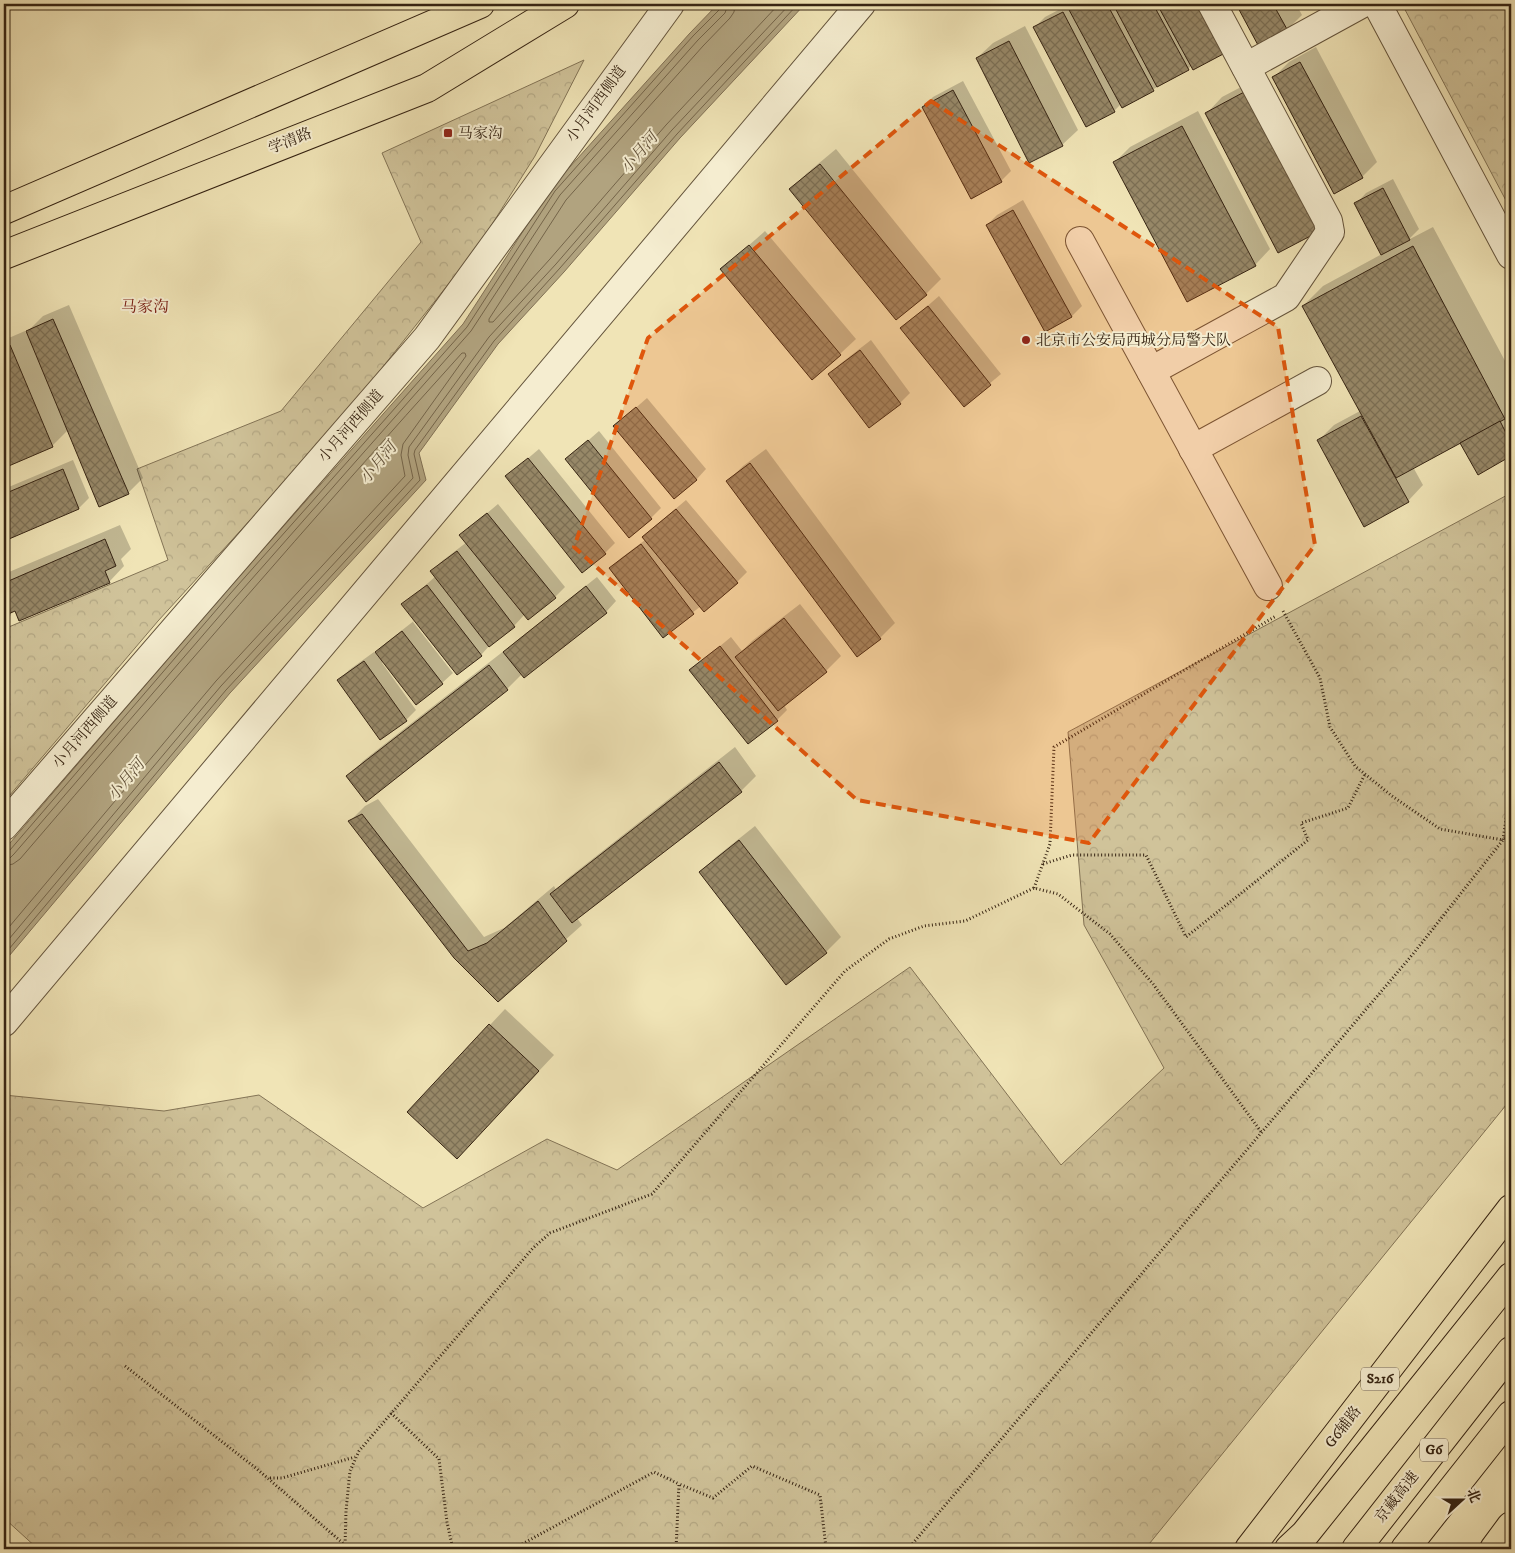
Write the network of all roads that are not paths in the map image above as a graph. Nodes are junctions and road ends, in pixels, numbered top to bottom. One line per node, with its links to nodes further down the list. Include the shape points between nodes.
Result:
1 (480, 4): 9 (main road)
2 (565, 4): 11 (main road, 学清路, via 428,88)
3 (670, 4): 17 (street, 小月河西侧道, via 427,338)
4 (861, 4): 18 (street)
5 (1212, 4): 8 (street)
6 (1361, 4): 8 (street)
7 (1377, 4): 12 (street)
8 (1246, 67): 13 (street, via 1328,221 1330,232 1286,297)
9 (4, 210)
10 (1080, 242): 13 (street)
11 (4, 255)
12 (1511, 255)
13 (1151, 371): 15 (street)
14 (1317, 381): 15 (street)
15 (1193, 448): 16 (street)
16 (1268, 586)
17 (4, 826)
18 (4, 1022)
19 (1511, 1209): 25 (main road, G6辅路 / S216)
20 (1511, 1278): 26 (main road, via 1305,1534)
21 (1511, 1351): 27 (main road, 京藏高速 / G6)
22 (1511, 1415): 28 (main road, G6)
23 (1511, 1526): 29 (main road)
24 (1511, 1542): 30 (main road)
25 (1249, 1549)
26 (1289, 1549)
27 (1356, 1549)
28 (1405, 1549)
29 (1494, 1549)
30 (1505, 1549)

